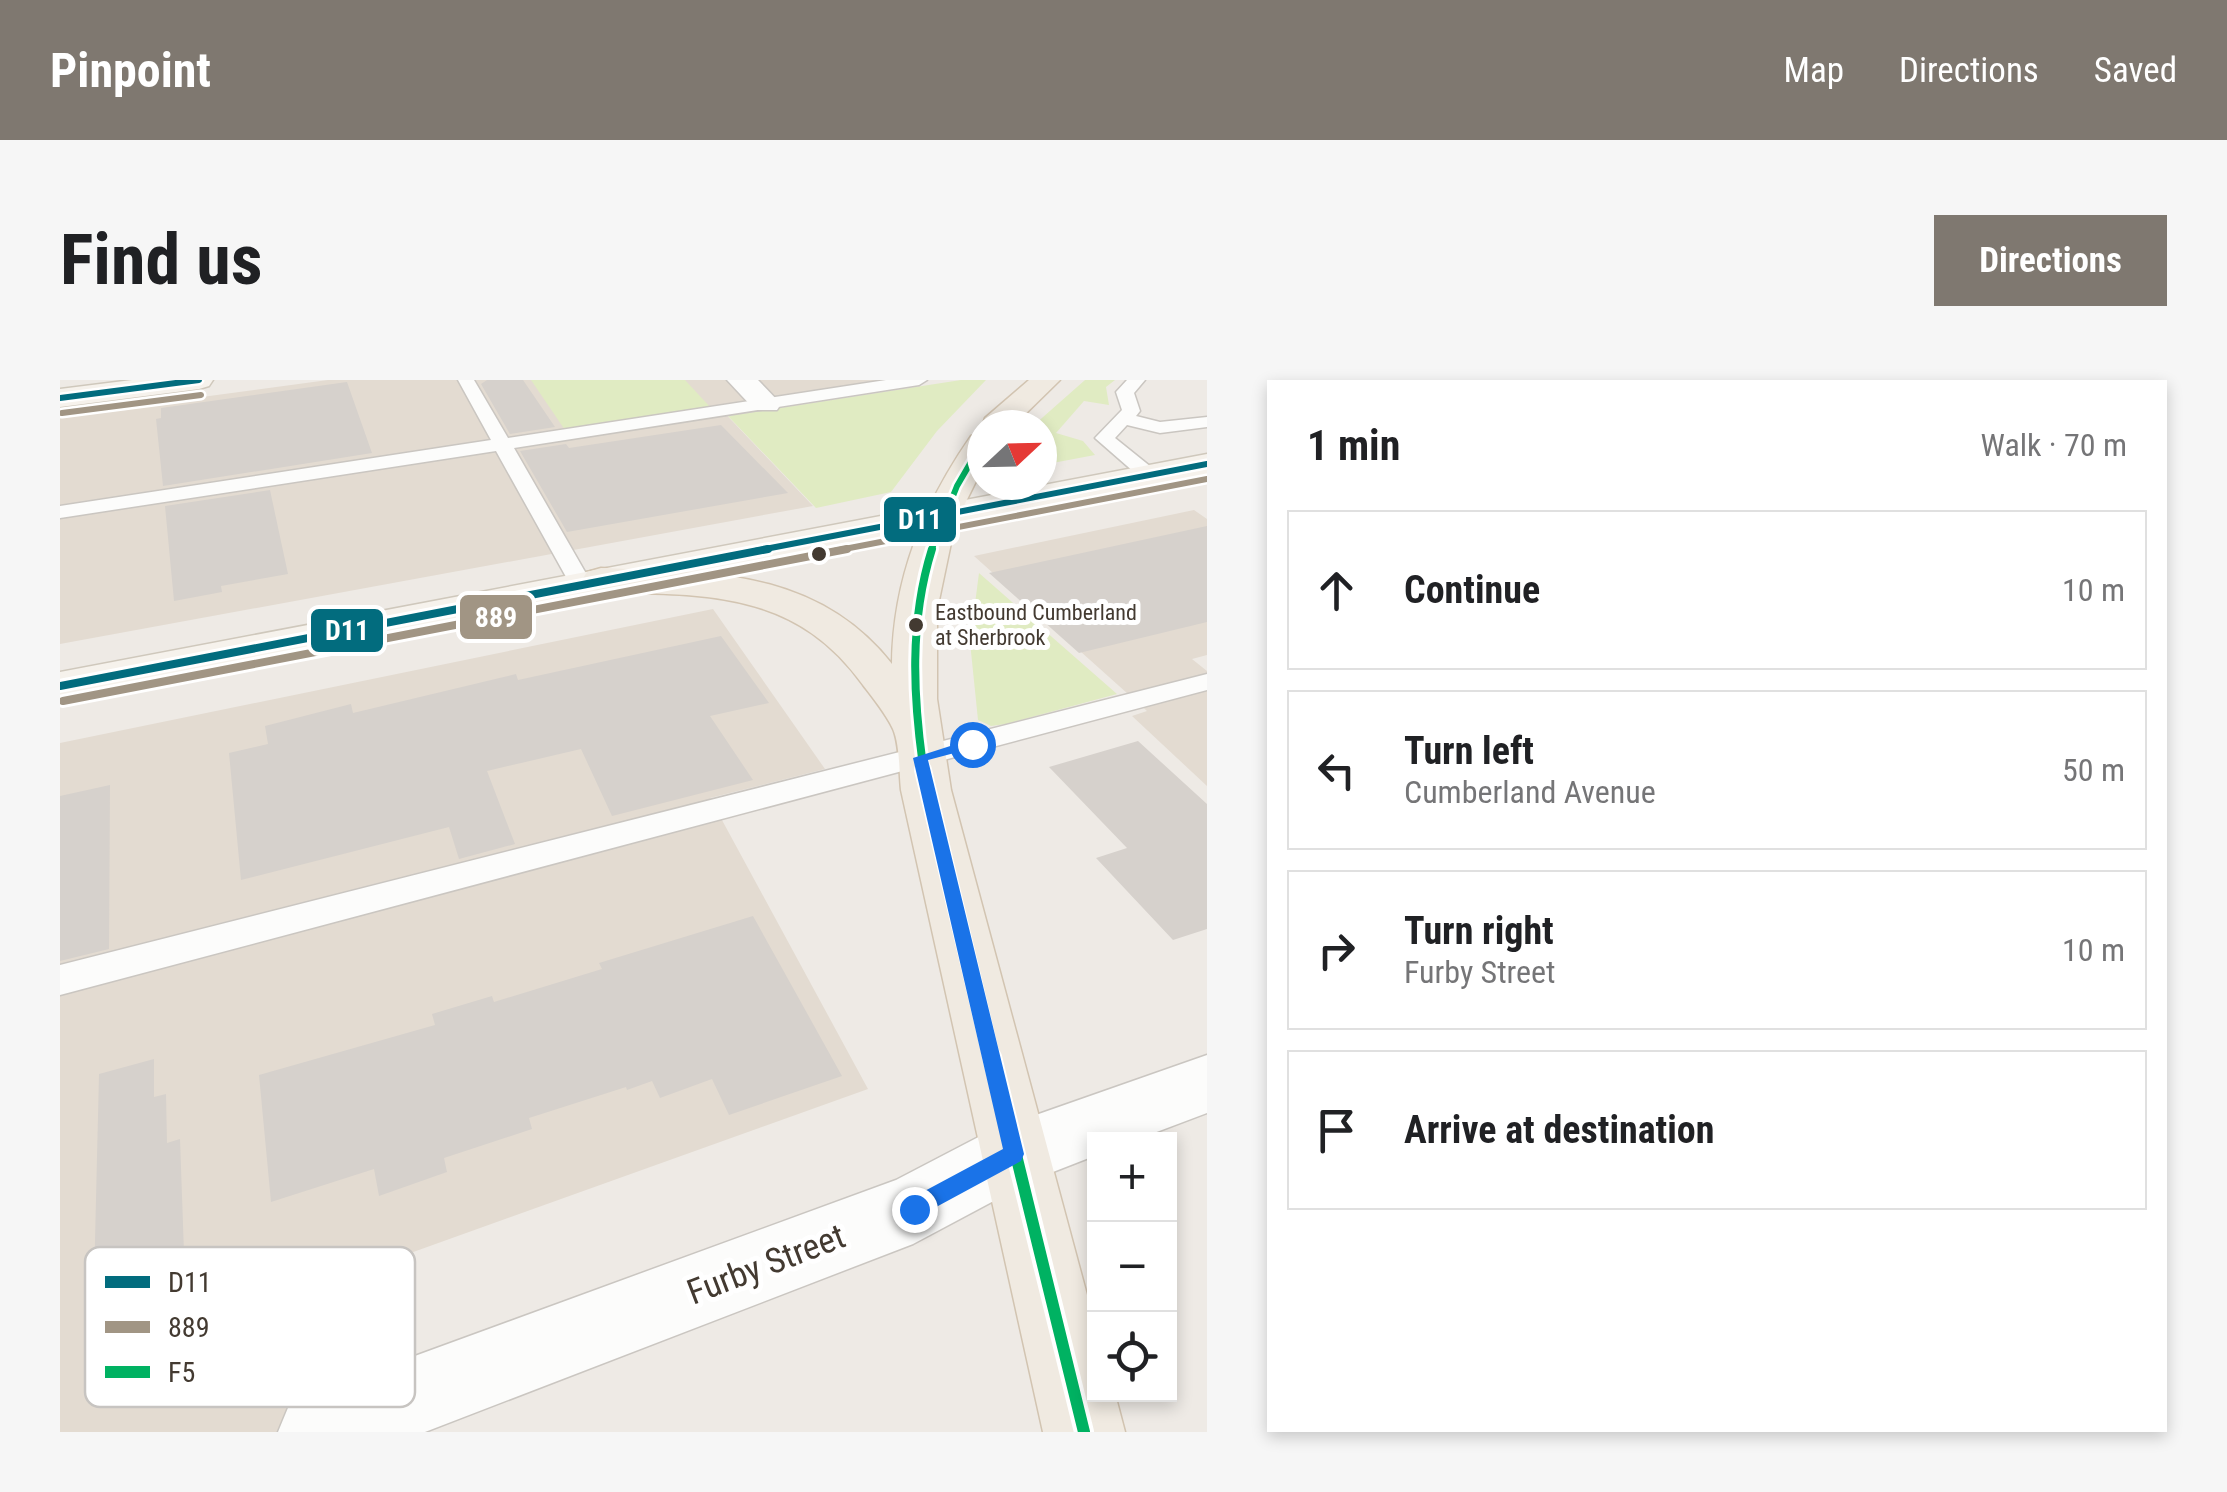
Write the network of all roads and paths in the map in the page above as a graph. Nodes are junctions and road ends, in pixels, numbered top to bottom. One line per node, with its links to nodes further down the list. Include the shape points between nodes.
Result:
1 (199, 380): 7 (main road)
2 (466, 380): 12 (lane)
3 (740, 380): 8 (street)
4 (919, 380): 8 (lane)
5 (1046, 380): 9 (main road)
6 (1137, 380): 10 (lane, via 1125,392)
7 (60, 398)
8 (766, 404): 12 (lane)
9 (1013, 410)
10 (1125, 419): 11 (lane, via 1160,428); 15 (lane, via 1104,438)
11 (1207, 422)
12 (502, 444): 16 (lane); 18 (lane)
13 (1207, 464): 15 (main road)
14 (967, 466): 17 (main road)
15 (1149, 475): 17 (main road)
16 (60, 512)
17 (941, 516): 18 (main road); 21 (main road, via 916,611)
18 (591, 582): 20 (main road); 21 (main road, via 718,586 810,611 859,650)
19 (1207, 682): 21 (lane)
20 (60, 686)
21 (917, 741): 22 (lane); 24 (main road)
22 (60, 980)
23 (1207, 1084): 24 (street, Furby Street)
24 (1014, 1154): 25 (street, Furby Street, via 914,1209); 27 (main road)
25 (415, 1396)
26 (385, 1407): 28 (street, Furby Street)
27 (1092, 1420)
28 (318, 1432)

